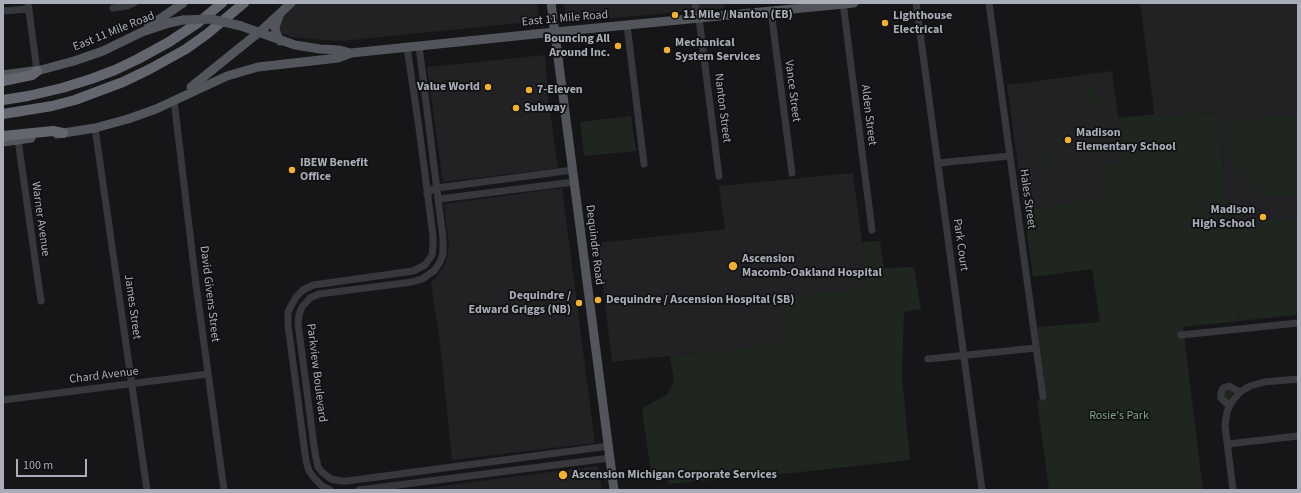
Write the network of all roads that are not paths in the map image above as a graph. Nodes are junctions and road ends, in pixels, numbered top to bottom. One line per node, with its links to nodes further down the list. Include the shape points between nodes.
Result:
1 (134, 3): 13 (street)
2 (183, 3): 20 (main road)
3 (222, 3): 31 (highway, via 169,42 120,68 62,88)
4 (244, 3): 35 (highway, via 186,49 150,70 75,100)
5 (291, 3): 16 (main road)
6 (551, 3): 22 (main road, Dequindre Road)
7 (695, 3): 17 (street, Nanton Street)
8 (854, 3): 11 (main road, East 11 Mile Road)
9 (916, 3): 44 (street, Park Court)
10 (989, 3): 43 (street, Hales Street)
11 (843, 4): 15 (main road, East 11 Mile Road); 55 (street, Alden Street)
12 (28, 6): 14 (street); 28 (street)
13 (113, 8)
14 (3, 11)
15 (771, 11): 17 (main road, East 11 Mile Road); 47 (street, Vance Street)
16 (279, 14): 21 (main road); 23 (main road, via 275,27)
17 (698, 18): 18 (main road, East 11 Mile Road); 48 (street, Nanton Street)
18 (627, 25): 22 (main road, East 11 Mile Road); 45 (street)
19 (241, 26): 20 (main road, East 11 Mile Road, bridge, via 211,20 183,20); 21 (main road, East 11 Mile Road); 24 (main road, via 245,35)
20 (142, 32): 28 (main road, East 11 Mile Road, via 88,56)
21 (258, 32): 23 (main road, East 11 Mile Road); 24 (main road)
22 (555, 32): 25 (main road, East 11 Mile Road); 46 (main road, Dequindre Road)
23 (280, 41): 27 (main road, East 11 Mile Road)
24 (244, 44): 32 (main road)
25 (419, 46): 26 (main road, East 11 Mile Road); 33 (street, Parkview Boulevard)
26 (407, 47): 27 (main road, East 11 Mile Road); 34 (street, Parkview Boulevard)
27 (351, 53): 32 (main road, East 11 Mile Road, via 338,58 247,69)
28 (37, 71): 29 (main road, East 11 Mile Road); 30 (highway, via 32,75)
29 (3, 75)
30 (3, 80)
31 (3, 100)
32 (174, 100): 37 (main road, East 11 Mile Road, via 128,119); 71 (street, David Givens Street)
33 (427, 107): 34 (street, via 422,105); 36 (street, Parkview Boulevard)
34 (416, 110): 38 (street, Parkview Boulevard)
35 (3, 114)
36 (429, 125): 38 (street, via 423,129); 50 (street, Parkview Boulevard)
37 (95, 128): 39 (main road, East 11 Mile Road); 74 (street, James Street)
38 (419, 128): 51 (street, Parkview Boulevard)
39 (62, 133): 40 (highway, via 53,131); 41 (main road, East 11 Mile Road)
40 (3, 136)
41 (18, 140): 42 (main road, East 11 Mile Road); 62 (street, Warner Avenue)
42 (3, 142)
43 (1010, 156): 44 (street); 67 (street, Hales Street)
44 (938, 163): 68 (street, Park Court)
45 (644, 164)
46 (573, 170): 49 (main road, Dequindre Road); 50 (street)
47 (792, 173)
48 (719, 176)
49 (574, 182): 52 (street); 83 (main road, Dequindre Road)
50 (437, 188): 51 (street); 52 (street, Parkview Boulevard)
51 (427, 194): 54 (street, Parkview Boulevard)
52 (439, 199): 53 (street, Parkview Boulevard)
53 (441, 220): 54 (street); 57 (street, Parkview Boulevard)
54 (431, 221): 56 (street, Parkview Boulevard)
55 (872, 230)
56 (432, 236): 57 (street, via 439,234); 58 (street, Parkview Boulevard, via 433,251 425,265 413,271)
57 (444, 238): 60 (street, Parkview Boulevard, via 443,254 434,271 422,280)
58 (394, 274): 59 (street, Parkview Boulevard); 60 (street)
59 (335, 281): 61 (street); 66 (street, Parkview Boulevard, via 313,285 296,297 288,312)
60 (394, 285): 61 (street, Parkview Boulevard)
61 (336, 292): 65 (street, Parkview Boulevard, via 313,296 304,304 298,320)
62 (41, 301)
63 (1298, 323): 64 (street)
64 (1181, 335)
65 (300, 336): 66 (street, via 296,340); 72 (street, Parkview Boulevard)
66 (289, 337): 70 (street, Parkview Boulevard)
67 (1036, 348): 68 (street); 78 (street, Hales Street)
68 (964, 355): 69 (street); 96 (street, Park Court)
69 (928, 359)
70 (293, 362): 72 (street, via 298,364); 77 (street, Parkview Boulevard)
71 (208, 374): 74 (street, Chard Avenue); 92 (street, David Givens Street)
72 (305, 376): 76 (street, Parkview Boulevard)
73 (1298, 379): 75 (street, via 1258,383)
74 (132, 384): 79 (street, Chard Avenue); 91 (street, James Street)
75 (1240, 392): 80 (street); 80 (street, via 1229,386 1221,390 1221,398)
76 (308, 394): 77 (street); 84 (street, Parkview Boulevard)
77 (297, 396): 85 (street, Parkview Boulevard)
78 (1043, 397)
79 (3, 400)
80 (1229, 406): 82 (street, via 1226,421)
81 (1298, 436): 82 (street)
82 (1228, 444): 97 (street)
83 (608, 446): 86 (main road, Dequindre Road); 87 (street, Parkview Boulevard)
84 (315, 453): 85 (street); 89 (street, Parkview Boulevard, via 318,467 331,479 336,480 347,481)
85 (304, 455): 93 (street, Parkview Boulevard, via 311,475)
86 (610, 458): 88 (street); 95 (main road, Dequindre Road)
87 (501, 460): 88 (street); 89 (street, Parkview Boulevard)
88 (502, 471): 90 (street)
89 (418, 472): 90 (street)
90 (419, 482): 94 (street)
91 (147, 490)
92 (224, 490)
93 (330, 490)
94 (359, 490)
95 (614, 490)
96 (982, 490)
97 (1234, 490)

